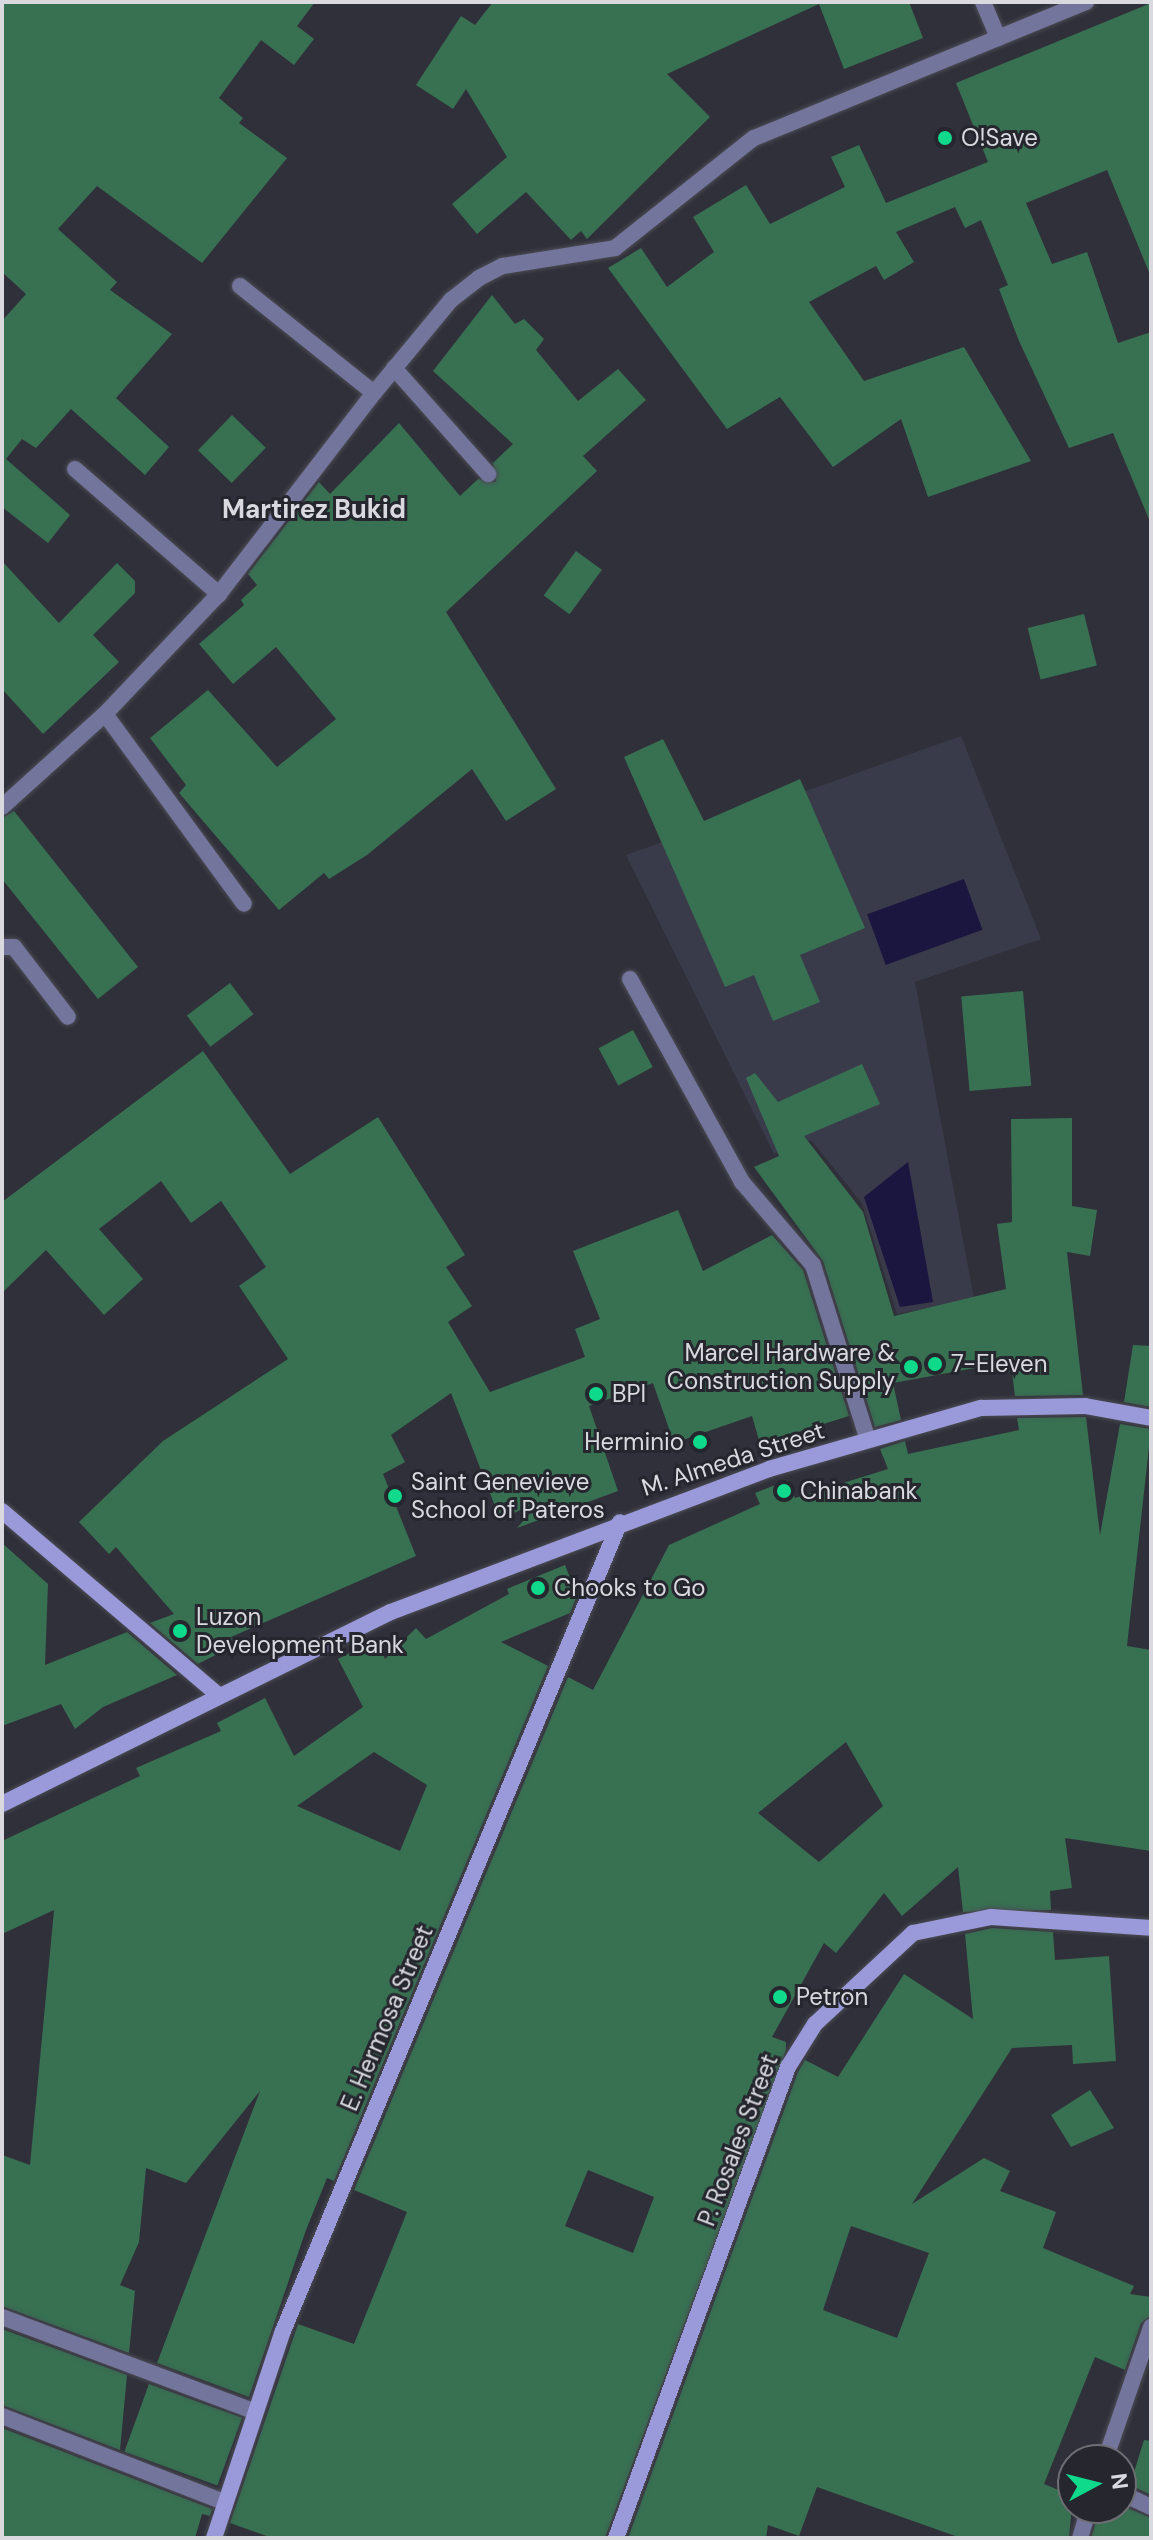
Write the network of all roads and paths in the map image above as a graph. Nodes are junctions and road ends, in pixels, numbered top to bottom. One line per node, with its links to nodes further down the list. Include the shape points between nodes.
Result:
1 (983, 2): 3 (street)
2 (1086, 2): 3 (street)
3 (998, 38): 5 (street, via 754,138 615,248 503,266 479,278)
4 (240, 286): 6 (street)
5 (394, 368): 6 (street); 8 (street)
6 (374, 393): 9 (street)
7 (75, 469): 9 (street)
8 (488, 474)
9 (219, 594): 10 (street)
10 (105, 714): 11 (street); 12 (street)
11 (2, 807)
12 (244, 904)
13 (2, 947): 15 (street, via 14,947)
14 (630, 979): 17 (street, via 742,1182 813,1265)
15 (68, 1017)
16 (1151, 1418): 17 (street, M. Almeda Street, via 1085,1406 981,1408)
17 (868, 1440): 19 (street, M. Almeda Street)
18 (2, 1511): 20 (street)
19 (620, 1522): 20 (street, M. Almeda Street, via 391,1612); 25 (street, E. Hermosa Street)
20 (217, 1694): 21 (street, M. Almeda Street)
21 (2, 1804)
22 (1151, 1928): 30 (street, P. Rosales Street, via 991,1917 913,1933 815,2024 788,2067)
23 (2, 2317): 25 (street)
24 (1151, 2327): 27 (street)
25 (254, 2411): 28 (street, E. Hermosa Street)
26 (2, 2416): 28 (street)
27 (1111, 2444)
28 (224, 2502): 29 (street, E. Hermosa Street)
29 (214, 2538)
30 (616, 2538)

